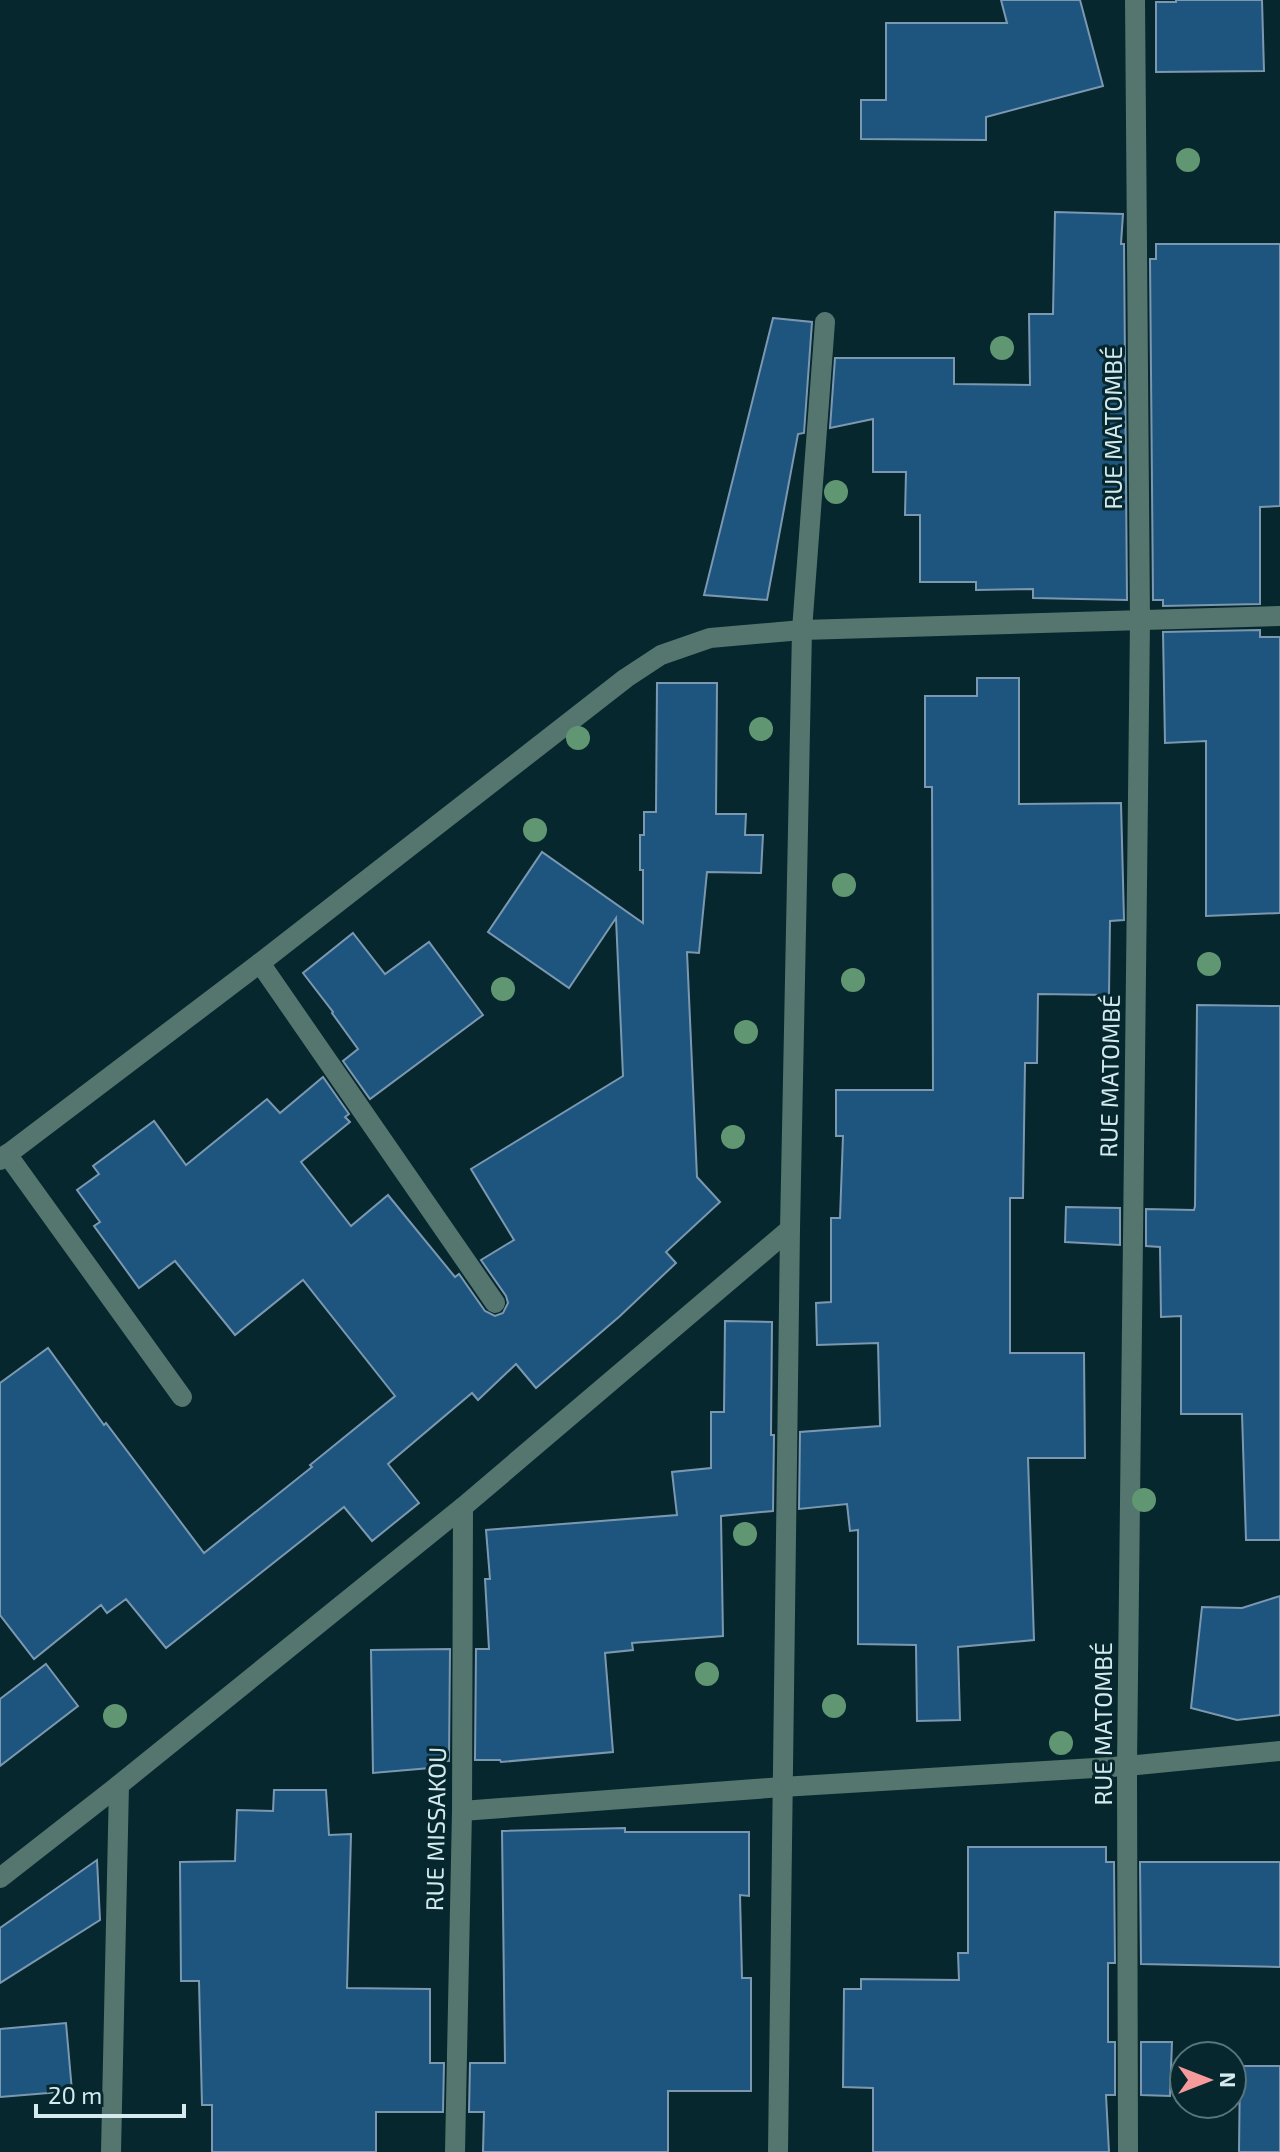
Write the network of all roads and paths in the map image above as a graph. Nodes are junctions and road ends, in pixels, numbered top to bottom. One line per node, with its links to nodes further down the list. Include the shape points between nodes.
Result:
1 (1135, 0): 4 (street, RUE MATOMBÉ)
2 (825, 322): 5 (street)
3 (1280, 616): 4 (street)
4 (1140, 620): 5 (street); 13 (street, RUE MATOMBÉ)
5 (802, 630): 6 (street, via 710,638 661,655); 8 (street)
6 (260, 963): 7 (street); 9 (street)
7 (4, 1157): 10 (street)
8 (790, 1229): 11 (street); 15 (street)
9 (495, 1303)
10 (182, 1397)
11 (463, 1507): 14 (street); 16 (street, RUE MISSAKOU)
12 (1280, 1751): 13 (street)
13 (1127, 1766): 15 (street); 21 (street, RUE MATOMBÉ)
14 (119, 1785): 17 (street); 18 (street)
15 (782, 1787): 16 (street); 20 (street)
16 (462, 1811): 19 (street, RUE MISSAKOU)
17 (0, 1878)
18 (111, 2152)
19 (455, 2152)
20 (778, 2152)
21 (1128, 2152)

